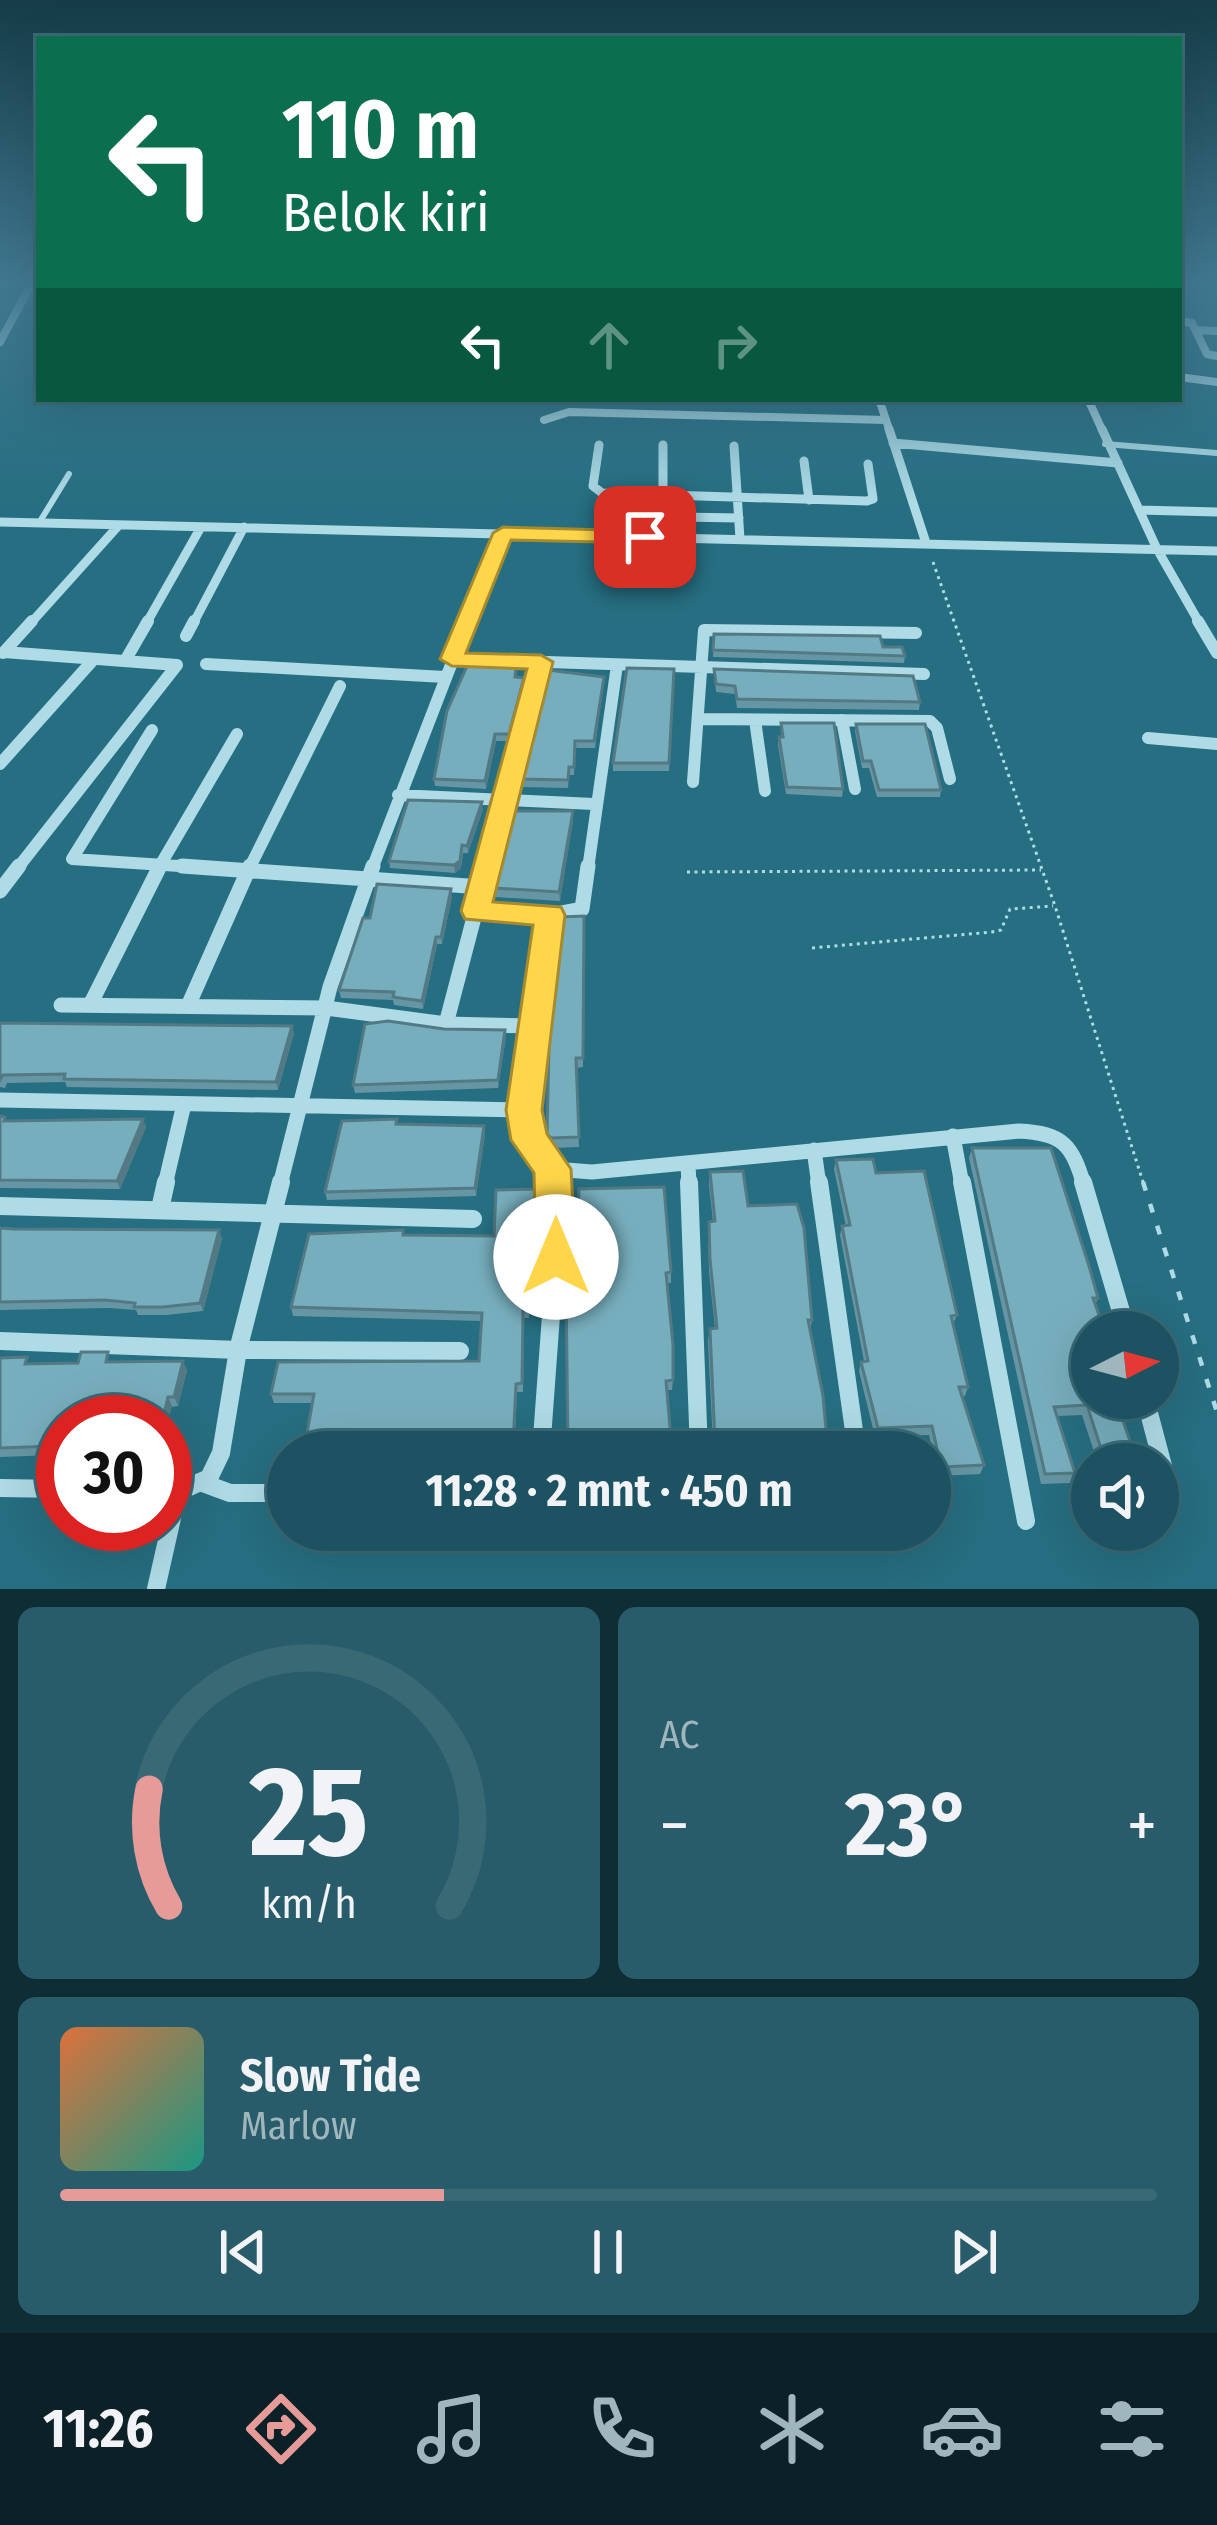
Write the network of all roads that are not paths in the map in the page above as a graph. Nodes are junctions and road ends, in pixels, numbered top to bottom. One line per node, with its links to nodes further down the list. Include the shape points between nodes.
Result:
1 (1215, 356): 2 (street)
2 (1217, 369)
3 (1182, 377): 4 (street)
4 (1217, 382)
5 (879, 402): 8 (street)
6 (1089, 402): 10 (street)
7 (544, 420): 8 (street, via 569,412)
8 (882, 420): 9 (street)
9 (893, 442): 16 (street); 33 (street)
10 (1105, 444): 14 (lane); 16 (street)
11 (599, 445): 19 (street, via 595,490)
12 (663, 445): 19 (street)
13 (734, 446): 20 (street)
14 (1217, 453)
15 (804, 461): 21 (street)
16 (1110, 462): 22 (street)
17 (868, 464): 21 (street, via 873,499)
18 (69, 474): 27 (lane)
19 (663, 496): 20 (street)
20 (739, 499): 21 (street); 25 (street)
21 (809, 500)
22 (1139, 510): 23 (street); 34 (street)
23 (1217, 512)
24 (621, 516): 25 (street)
25 (739, 518): 32 (street)
26 (0, 522): 27 (street)
27 (39, 523): 28 (street)
28 (119, 525): 29 (street); 39 (street)
29 (201, 526): 30 (street); 42 (street)
30 (244, 527): 31 (street); 37 (street)
31 (503, 533): 32 (street); 41 (street)
32 (740, 539): 33 (street)
33 (921, 543): 34 (street)
34 (1153, 549): 35 (street); 38 (street)
35 (1217, 551)
36 (916, 633): 46 (street, via 712,626 703,632)
37 (186, 636)
38 (1217, 653)
39 (2, 654): 40 (street)
40 (94, 659): 42 (street); 57 (street)
41 (452, 659): 43 (street); 48 (street)
42 (125, 661): 69 (street, via 177,665)
43 (541, 662): 45 (street); 63 (street)
44 (206, 664): 48 (street)
45 (616, 665): 46 (street); 64 (street)
46 (702, 668): 47 (street); 50 (street)
47 (923, 674)
48 (445, 677): 62 (street)
49 (340, 686): 66 (street)
50 (699, 719): 51 (street); 59 (street)
51 (755, 720): 52 (street); 61 (street)
52 (842, 720): 58 (street, via 930,722); 60 (street)
53 (152, 730): 65 (street, via 72,859)
54 (237, 734): 65 (street)
55 (1148, 738): 56 (street)
56 (1217, 745)
57 (0, 764)
58 (950, 779)
59 (693, 782)
60 (855, 789)
61 (765, 791)
62 (398, 795): 63 (street); 67 (street)
63 (504, 800): 64 (street); 68 (street)
64 (594, 804): 71 (street, via 581,909)
65 (160, 864): 66 (street); 73 (street)
66 (250, 869): 67 (street); 74 (street)
67 (370, 882): 68 (street); 75 (street)
68 (482, 887): 70 (street)
69 (0, 891)
70 (476, 911): 71 (street); 76 (street)
71 (550, 915): 77 (street)
72 (62, 1005): 73 (street)
73 (90, 1005): 74 (street)
74 (188, 1006): 75 (street)
75 (326, 1008): 76 (street); 80 (street)
76 (446, 1024): 77 (street)
77 (534, 1026): 81 (street)
78 (0, 1100): 79 (street)
79 (184, 1104): 80 (street); 87 (street)
80 (303, 1109): 81 (street); 88 (street)
81 (524, 1110): 85 (street, via 530,1140)
82 (952, 1136): 83 (street); 90 (street, via 1061,1137 1075,1155); 102 (street)
83 (814, 1150): 84 (street); 96 (street)
84 (688, 1162): 85 (street); 95 (street)
85 (553, 1169): 94 (street, via 557,1242)
86 (0, 1206): 87 (street)
87 (160, 1209): 88 (street)
88 (276, 1215): 89 (street); 92 (street)
89 (473, 1219)
90 (1121, 1311)
91 (0, 1341): 92 (street)
92 (238, 1350): 93 (street); 97 (street, via 221,1453 208,1478)
93 (460, 1351)
94 (543, 1431)
95 (698, 1431)
96 (854, 1431)
97 (192, 1483)
98 (192, 1487): 101 (street)
99 (0, 1489): 100 (street)
100 (36, 1489)
101 (267, 1492)
102 (1026, 1521)
103 (166, 1551): 104 (street)
104 (156, 1589)

